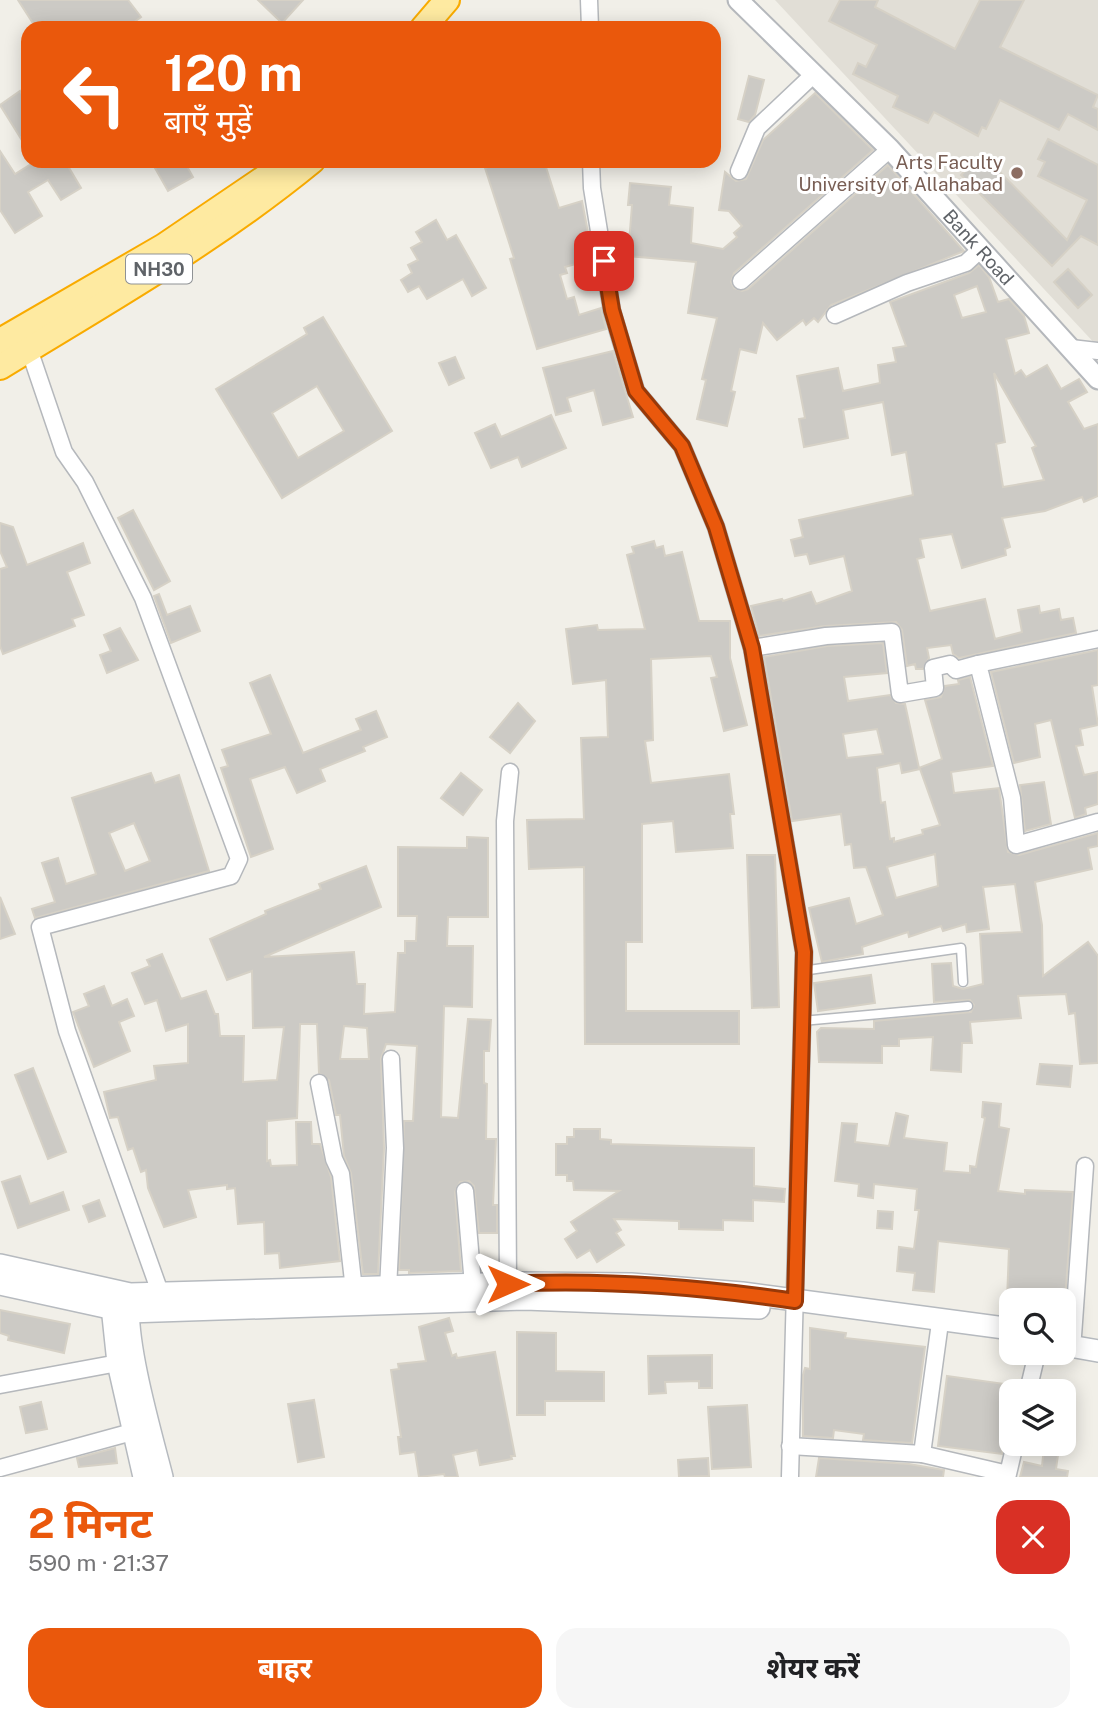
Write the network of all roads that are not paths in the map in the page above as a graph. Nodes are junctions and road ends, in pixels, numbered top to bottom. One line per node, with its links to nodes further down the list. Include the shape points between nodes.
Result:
1 (447, 0): 5 (highway)
2 (465, 0): 6 (highway)
3 (589, 0): 7 (street)
4 (738, 0): 8 (street, Bank Road)
5 (429, 21)
6 (447, 21)
7 (590, 21)
8 (813, 75): 9 (street, Bank Road); 13 (street, via 757,128)
9 (890, 149): 14 (street, Bank Road); 15 (street)
10 (280, 168): 17 (highway, NH30, via 164,246)
11 (303, 168): 19 (highway, NH30, via 240,216)
12 (591, 168): 24 (street, via 612,310 636,391 682,446 716,527)
13 (739, 171)
14 (980, 250): 16 (street, via 966,263); 18 (street, Bank Road)
15 (741, 281)
16 (835, 316)
17 (0, 341)
18 (1071, 348): 20 (street); 22 (street, Bank Road)
19 (29, 349): 21 (highway, NH30); 43 (street, via 64,452 85,482 143,598 239,859 231,876 40,927 67,1031)
20 (1098, 351)
21 (0, 367)
22 (1098, 379)
23 (1098, 639): 25 (street)
24 (752, 648): 25 (street, via 826,636 892,632 900,694 935,688 933,668 950,664 956,670); 28 (street, via 804,952)
25 (978, 664): 27 (street, via 1010,787 1016,845)
26 (510, 772): 38 (street, via 505,821)
27 (1098, 822)
28 (802, 971): 29 (lane, via 961,948); 31 (street)
29 (964, 982)
30 (968, 1006): 31 (lane)
31 (803, 1021): 45 (street)
32 (391, 1059): 41 (street, via 395,1148)
33 (319, 1083): 42 (street, via 341,1174)
34 (1085, 1166): 40 (street)
35 (465, 1191): 39 (street)
36 (0, 1265): 44 (main road)
37 (0, 1284): 44 (main road)
38 (508, 1284): 39 (main road); 45 (main road, via 631,1284 742,1293)
39 (473, 1285): 41 (main road)
40 (1072, 1288)
41 (388, 1289): 42 (main road)
42 (354, 1290): 43 (main road)
43 (160, 1295): 44 (main road)
44 (120, 1301): 45 (main road, via 525,1299); 53 (main road); 61 (main road)
45 (795, 1305): 46 (main road, via 906,1312); 47 (main road); 56 (street)
46 (999, 1327)
47 (939, 1330): 48 (main road); 57 (street)
48 (999, 1337)
49 (1076, 1339): 50 (main road)
50 (1098, 1339)
51 (1076, 1342): 52 (main road)
52 (1098, 1351)
53 (118, 1363): 54 (street); 55 (main road)
54 (0, 1385)
55 (132, 1432): 59 (street); 60 (main road)
56 (790, 1446): 57 (street); 62 (street)
57 (922, 1454): 58 (street, via 1008,1474)
58 (1012, 1456)
59 (0, 1468)
60 (144, 1477)
61 (162, 1477)
62 (790, 1477)

